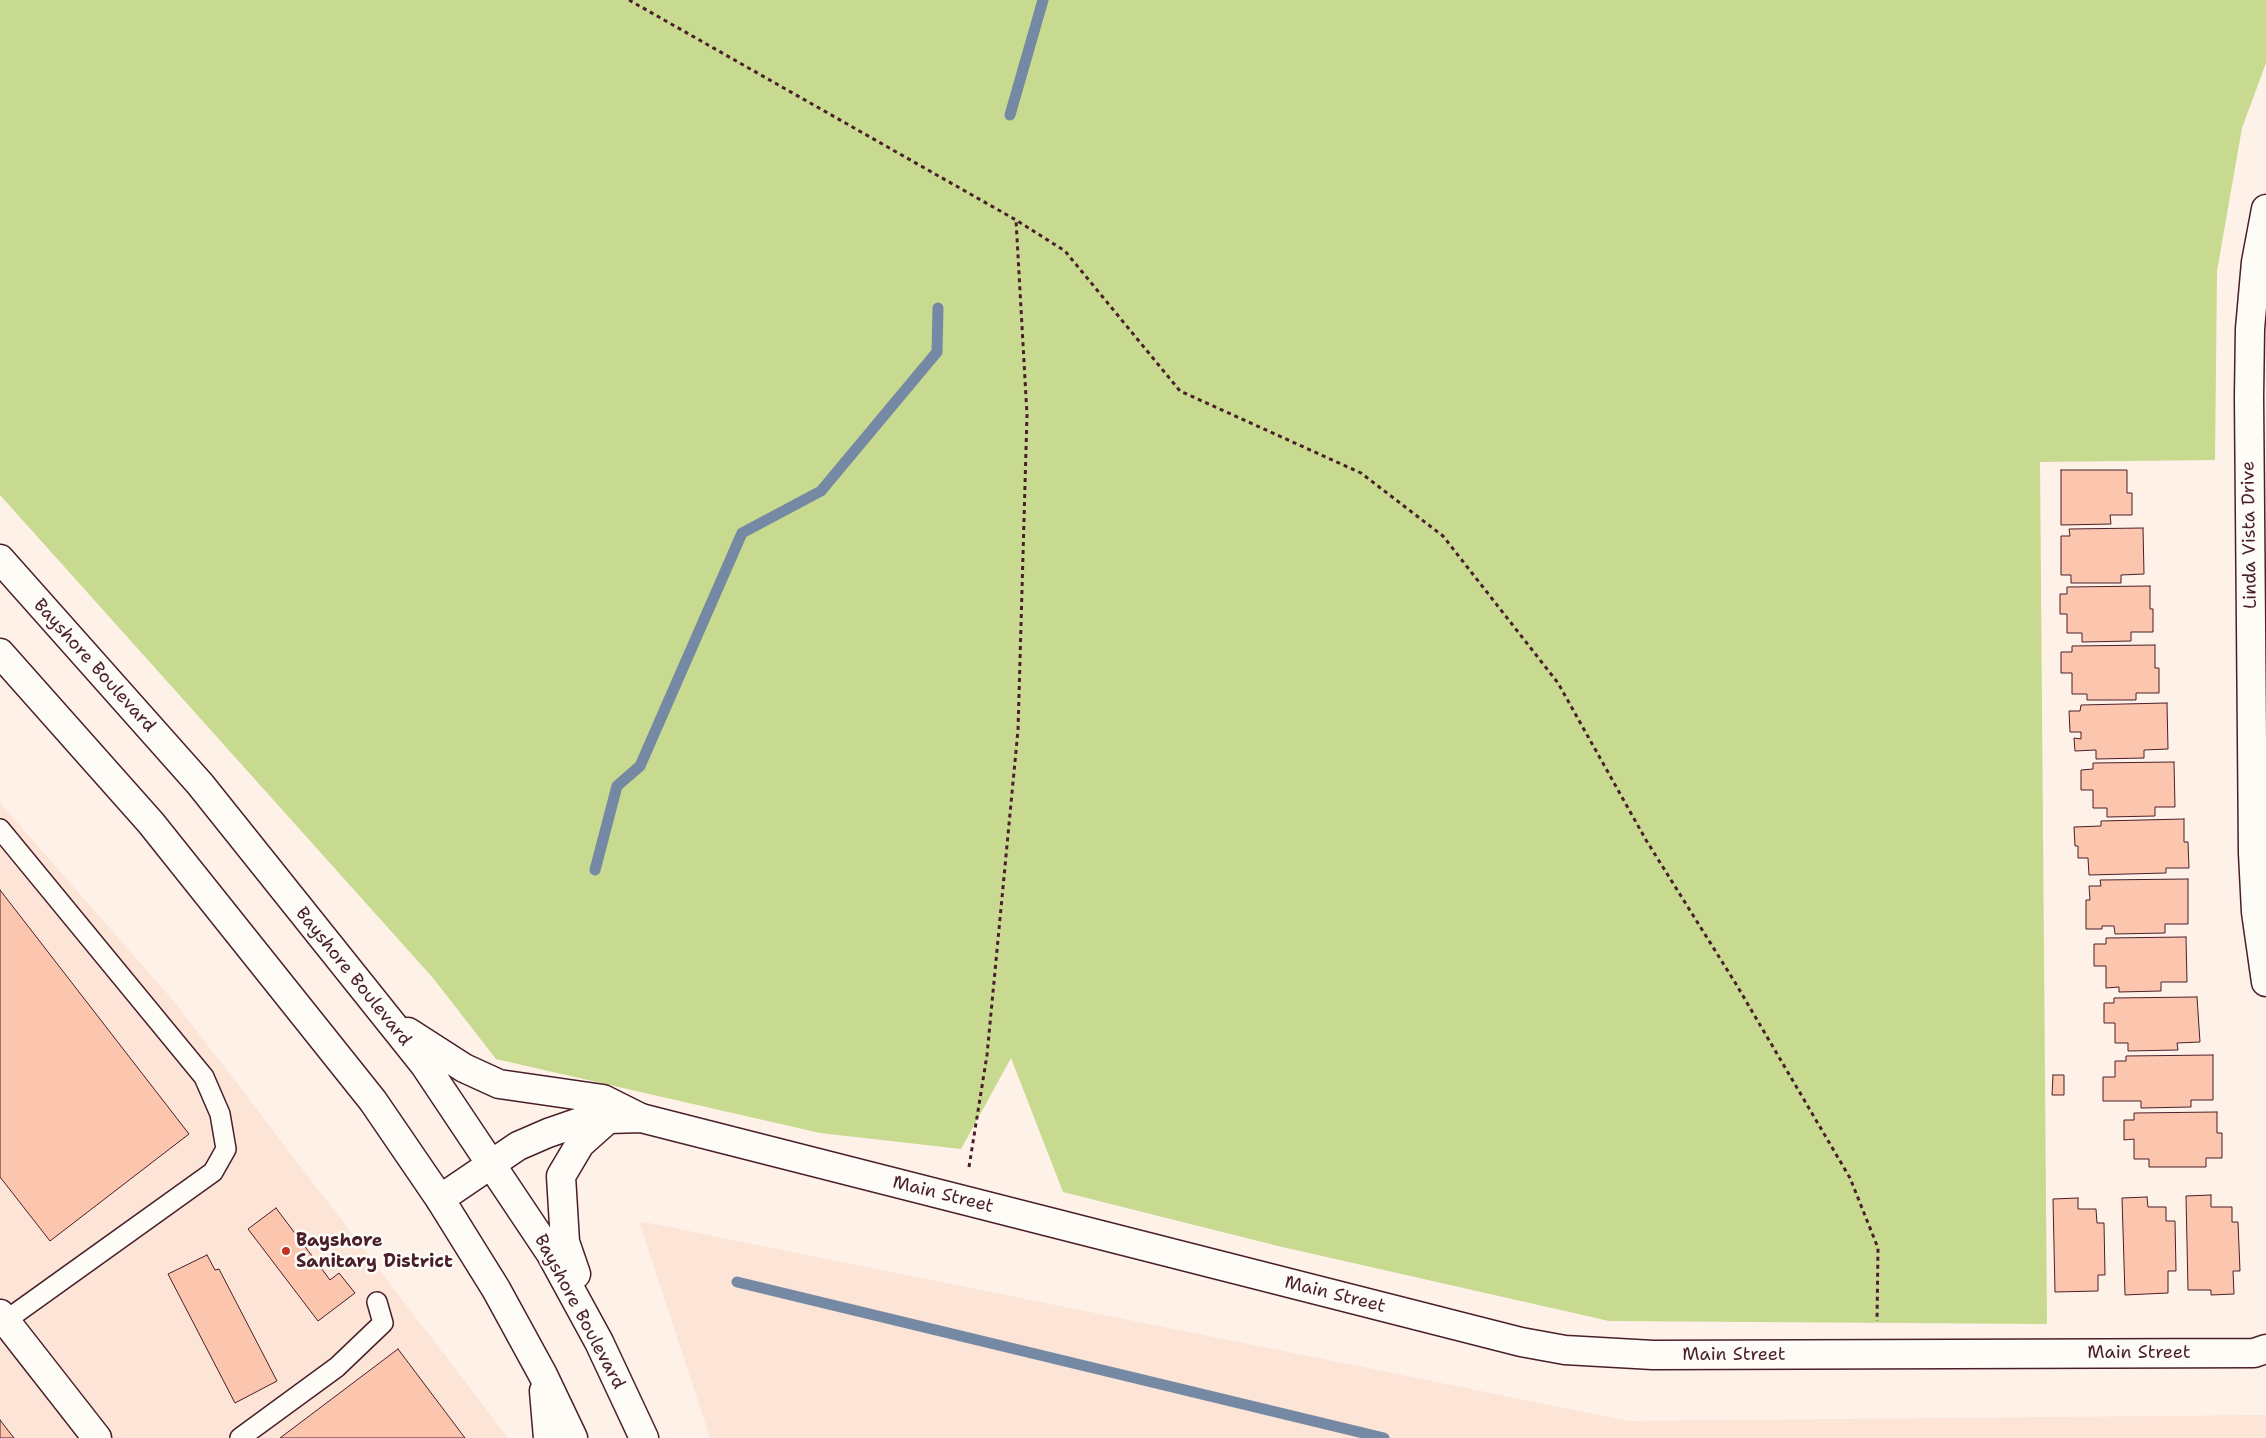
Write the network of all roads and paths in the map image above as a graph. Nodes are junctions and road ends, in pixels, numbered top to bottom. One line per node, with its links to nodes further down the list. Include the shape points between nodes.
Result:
1 (629, 0): 3 (path)
2 (2266, 209): 7 (street, Linda Vista Drive, via 2256,262 2250,329 2249,397 2253,853 2256,912)
3 (1016, 220): 13 (path, via 1028,415 1018,730 987,1055 970,1163); 18 (path, via 1066,251 1180,391 1362,473 1443,536 1558,683 1646,840 1736,984 1850,1178 1878,1248)
4 (0, 559): 8 (street, Bayshore Boulevard, via 200,784)
5 (0, 653): 12 (street, via 151,823 373,1101)
6 (0, 829): 15 (lane, via 204,1077 220,1114 226,1149 213,1172)
7 (2266, 982)
8 (385, 1017): 9 (street, via 464,1068 499,1084 603,1099); 11 (street, Bayshore Boulevard, via 424,1064)
9 (641, 1118): 10 (street, Main Street); 13 (street, Main Street)
10 (608, 1119): 11 (street, Main Street, via 577,1123 548,1133 518,1146); 16 (street, via 580,1144 561,1176 565,1242)
11 (492, 1163): 12 (street, Main Street); 16 (street, Bayshore Boulevard, via 551,1254)
12 (440, 1199): 19 (street, via 496,1288)
13 (959, 1199): 18 (street, Main Street, via 1520,1342 1565,1350 1653,1355)
14 (377, 1302): 21 (lane, via 383,1323 337,1367)
15 (3, 1317): 20 (street)
16 (599, 1342): 24 (street, Bayshore Boulevard)
17 (2266, 1349): 18 (street, Main Street, via 2254,1353)
18 (1876, 1354)
19 (543, 1375): 22 (street); 23 (street)
20 (97, 1438)
21 (240, 1438)
22 (548, 1438)
23 (573, 1438)
24 (644, 1438)

